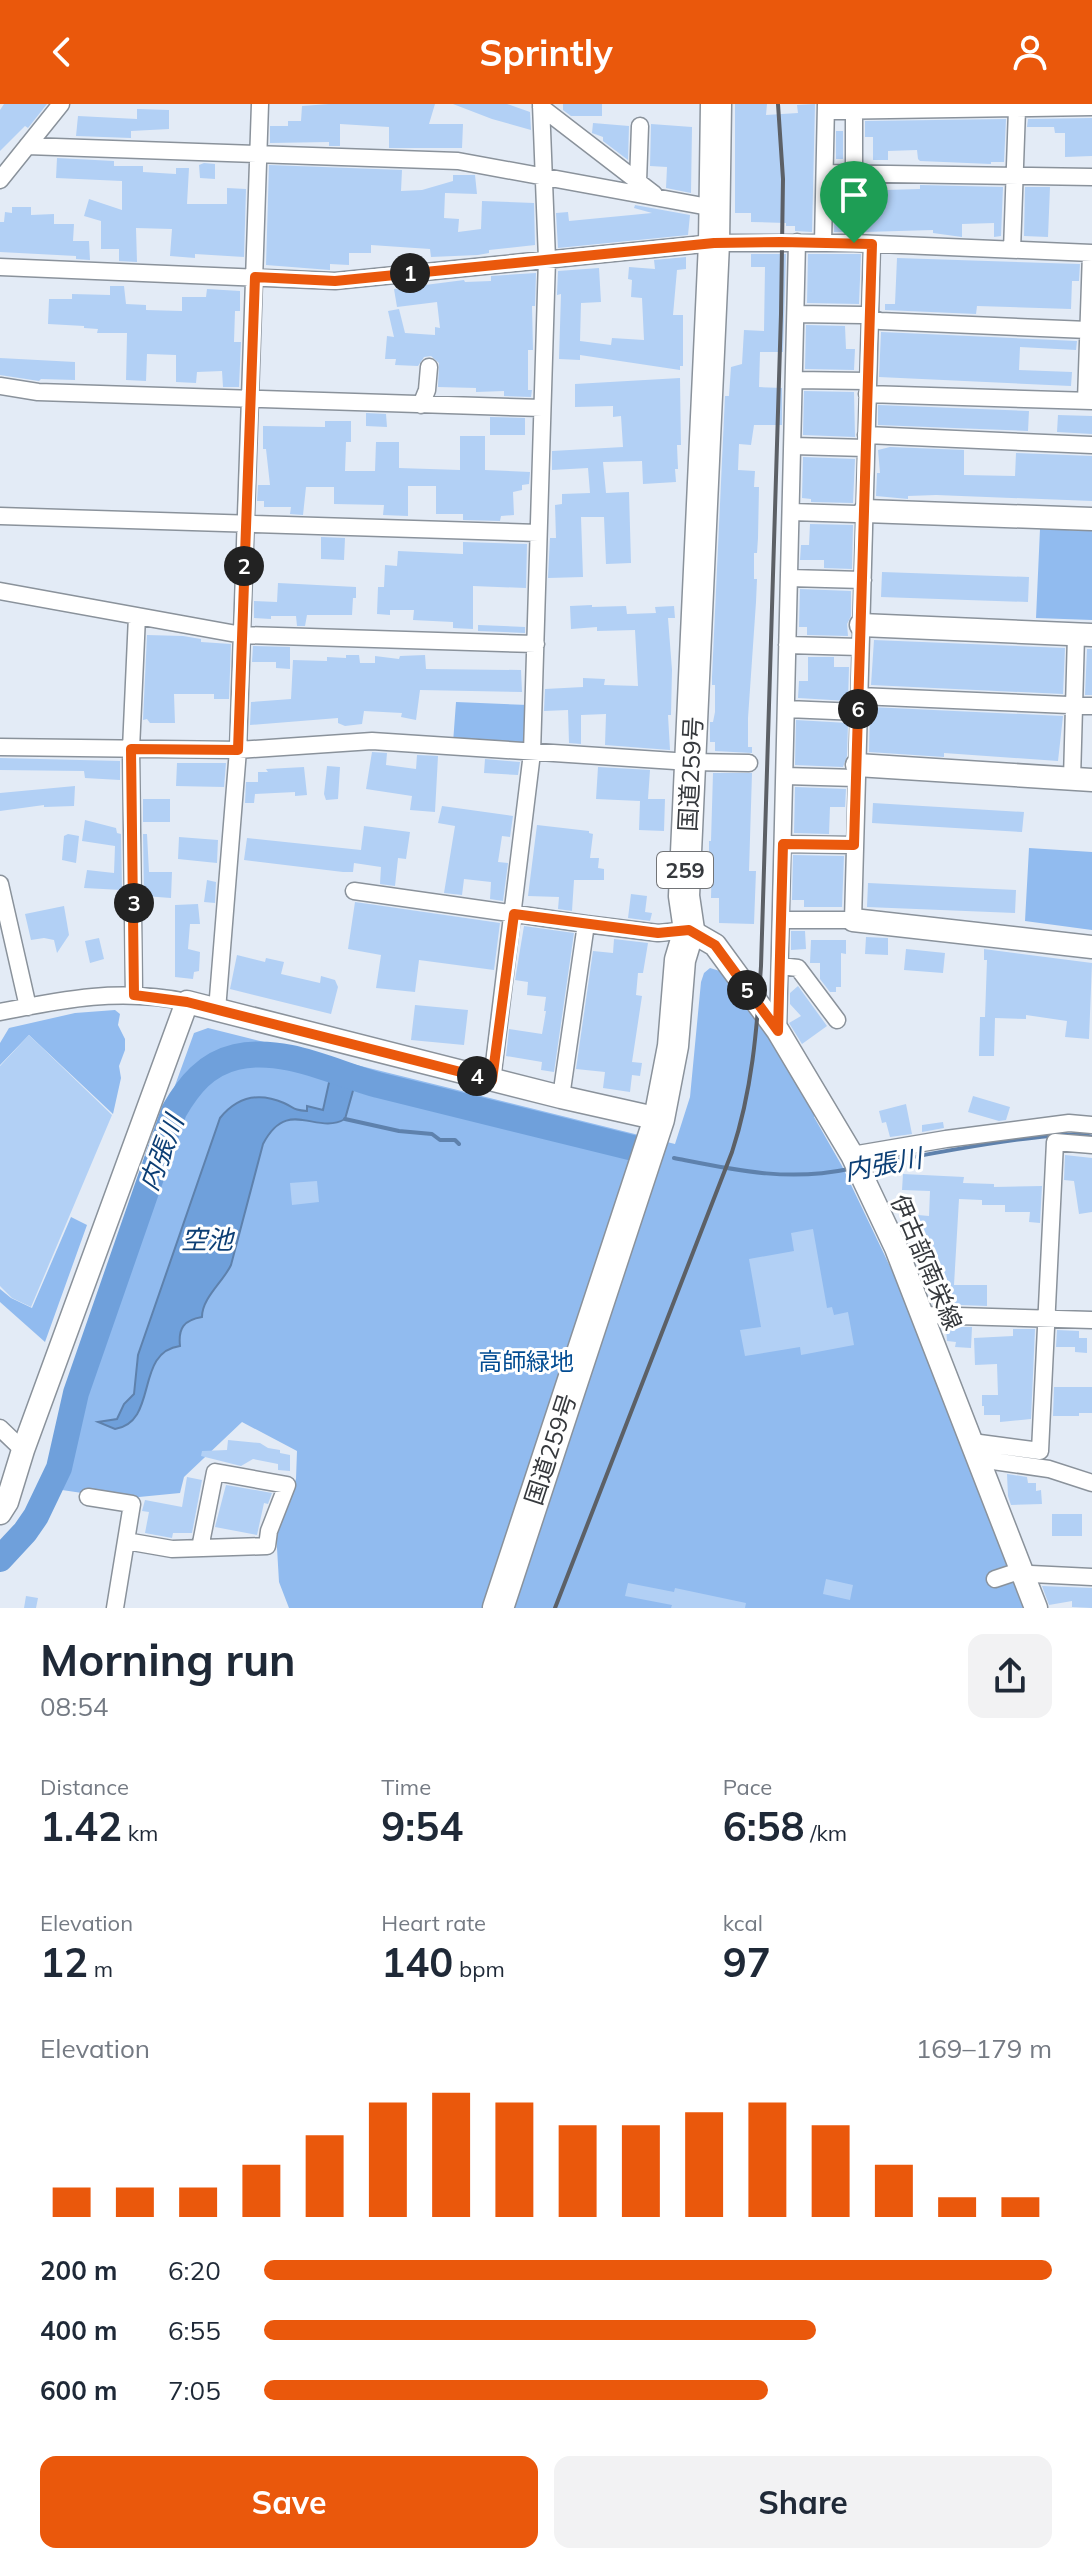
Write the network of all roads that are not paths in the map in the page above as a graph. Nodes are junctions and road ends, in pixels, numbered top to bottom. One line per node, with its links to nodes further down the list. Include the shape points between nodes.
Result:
1 (61, 104): 10 (street)
2 (260, 104): 11 (street)
3 (716, 104): 20 (highway, 国道259号 / 259)
4 (541, 105): 15 (street); 18 (street)
5 (1092, 107): 7 (street)
6 (826, 108): 8 (street); 13 (street)
7 (1017, 109): 8 (street); 16 (street)
8 (854, 111): 14 (street)
9 (640, 126): 18 (street)
10 (27, 146): 11 (street); 12 (street)
11 (258, 156): 15 (street, via 458,161); 30 (street)
12 (3, 171)
13 (826, 173): 14 (street); 23 (street)
14 (854, 173): 16 (street); 24 (street)
15 (543, 177): 19 (street); 28 (street)
16 (1015, 177): 17 (street); 26 (street)
17 (1092, 177)
18 (638, 182): 19 (street)
19 (659, 198): 20 (street)
20 (714, 208): 22 (highway, 国道259号 / 259)
21 (797, 242): 22 (street); 23 (street); 31 (street)
22 (714, 243): 28 (street); 67 (highway, 国道259号 / 259)
23 (823, 243): 24 (street)
24 (854, 243): 25 (street)
25 (872, 244): 26 (street); 32 (street)
26 (1012, 250): 27 (street)
27 (1092, 253): 33 (street)
28 (547, 259): 30 (street, via 335,281); 41 (street)
29 (0, 267): 30 (street)
30 (255, 277): 38 (street)
31 (796, 314): 32 (street); 35 (street)
32 (870, 317): 33 (street); 37 (street)
33 (1088, 330): 39 (street)
34 (429, 367): 40 (street)
35 (795, 380): 37 (street); 44 (street)
36 (0, 386): 38 (street)
37 (867, 388): 39 (street); 42 (street)
38 (251, 401): 40 (street); 49 (street)
39 (1089, 401)
40 (421, 405): 41 (street)
41 (542, 408): 50 (street)
42 (866, 442): 43 (street); 44 (street); 45 (street)
43 (1092, 445)
44 (793, 446): 46 (street)
45 (865, 511): 46 (street); 48 (street); 52 (street)
46 (791, 512): 51 (street)
47 (0, 516): 49 (street)
48 (1092, 519)
49 (246, 524): 50 (street); 55 (street)
50 (538, 533): 58 (street)
51 (789, 578): 52 (street); 59 (street)
52 (863, 580): 57 (street)
53 (0, 591): 54 (street)
54 (137, 616): 55 (street); 64 (street)
55 (242, 635): 58 (street); 65 (street)
56 (1084, 635): 57 (street); 61 (street)
57 (860, 636): 59 (street); 60 (street)
58 (536, 644): 66 (street)
59 (787, 645): 62 (street)
60 (858, 704): 61 (street); 62 (street); 69 (street)
61 (1084, 706): 71 (street)
62 (787, 709): 70 (street)
63 (0, 747): 64 (street)
64 (131, 749): 65 (street); 83 (street)
65 (238, 750): 66 (street, via 372,741); 86 (street)
66 (532, 753): 67 (street); 76 (street)
67 (690, 762): 68 (street); 80 (highway, 国道259号 / 259, via 684,896)
68 (749, 763)
69 (856, 772): 70 (street); 71 (street); 73 (street)
70 (785, 776): 72 (street)
71 (1082, 780)
72 (783, 844): 73 (street); 77 (street)
73 (854, 845): 78 (street)
74 (0, 884): 85 (street)
75 (354, 891): 76 (street)
76 (514, 914): 79 (street); 90 (street)
77 (781, 920): 78 (street); 82 (street)
78 (853, 920): 81 (street)
79 (586, 924): 80 (street, via 658,933); 91 (street)
80 (689, 930): 89 (street, 伊古部南栄線, via 715,945); 92 (highway, 国道259号 / 259, via 680,960 673,1046)
81 (1092, 947)
82 (780, 966): 88 (street, via 798,968); 89 (street)
83 (134, 995): 84 (street); 85 (street, via 83,996)
84 (187, 1002): 86 (street); 100 (street)
85 (28, 1007): 87 (street)
86 (217, 1010): 90 (street)
87 (0, 1012)
88 (837, 1020)
89 (778, 1031): 95 (street, 伊古部南栄線)
90 (492, 1080): 91 (street)
91 (561, 1097): 92 (street)
92 (659, 1119): 111 (highway, 国道259号 / 259)
93 (1092, 1125): 95 (street, via 1069,1123 946,1139)
94 (1092, 1145): 97 (street, via 1055,1142)
95 (856, 1163): 96 (street, 伊古部南栄線)
96 (922, 1315): 97 (street); 101 (street, 伊古部南栄線)
97 (1047, 1319): 98 (street); 101 (street, via 1040,1451)
98 (1092, 1320)
99 (0, 1428): 100 (street)
100 (23, 1450): 104 (street)
101 (976, 1450): 102 (street); 107 (street, 伊古部南栄線)
102 (1092, 1483)
103 (88, 1497): 105 (street, via 132,1504)
104 (0, 1513)
105 (126, 1541): 106 (street); 110 (street)
106 (200, 1548): 106 (street, via 267,1546 287,1485 215,1472)
107 (1024, 1575): 108 (street); 109 (street, via 1009,1573); 112 (street, 伊古部南栄線)
108 (1092, 1577)
109 (995, 1579)
110 (115, 1608)
111 (498, 1608)
112 (1036, 1608)

